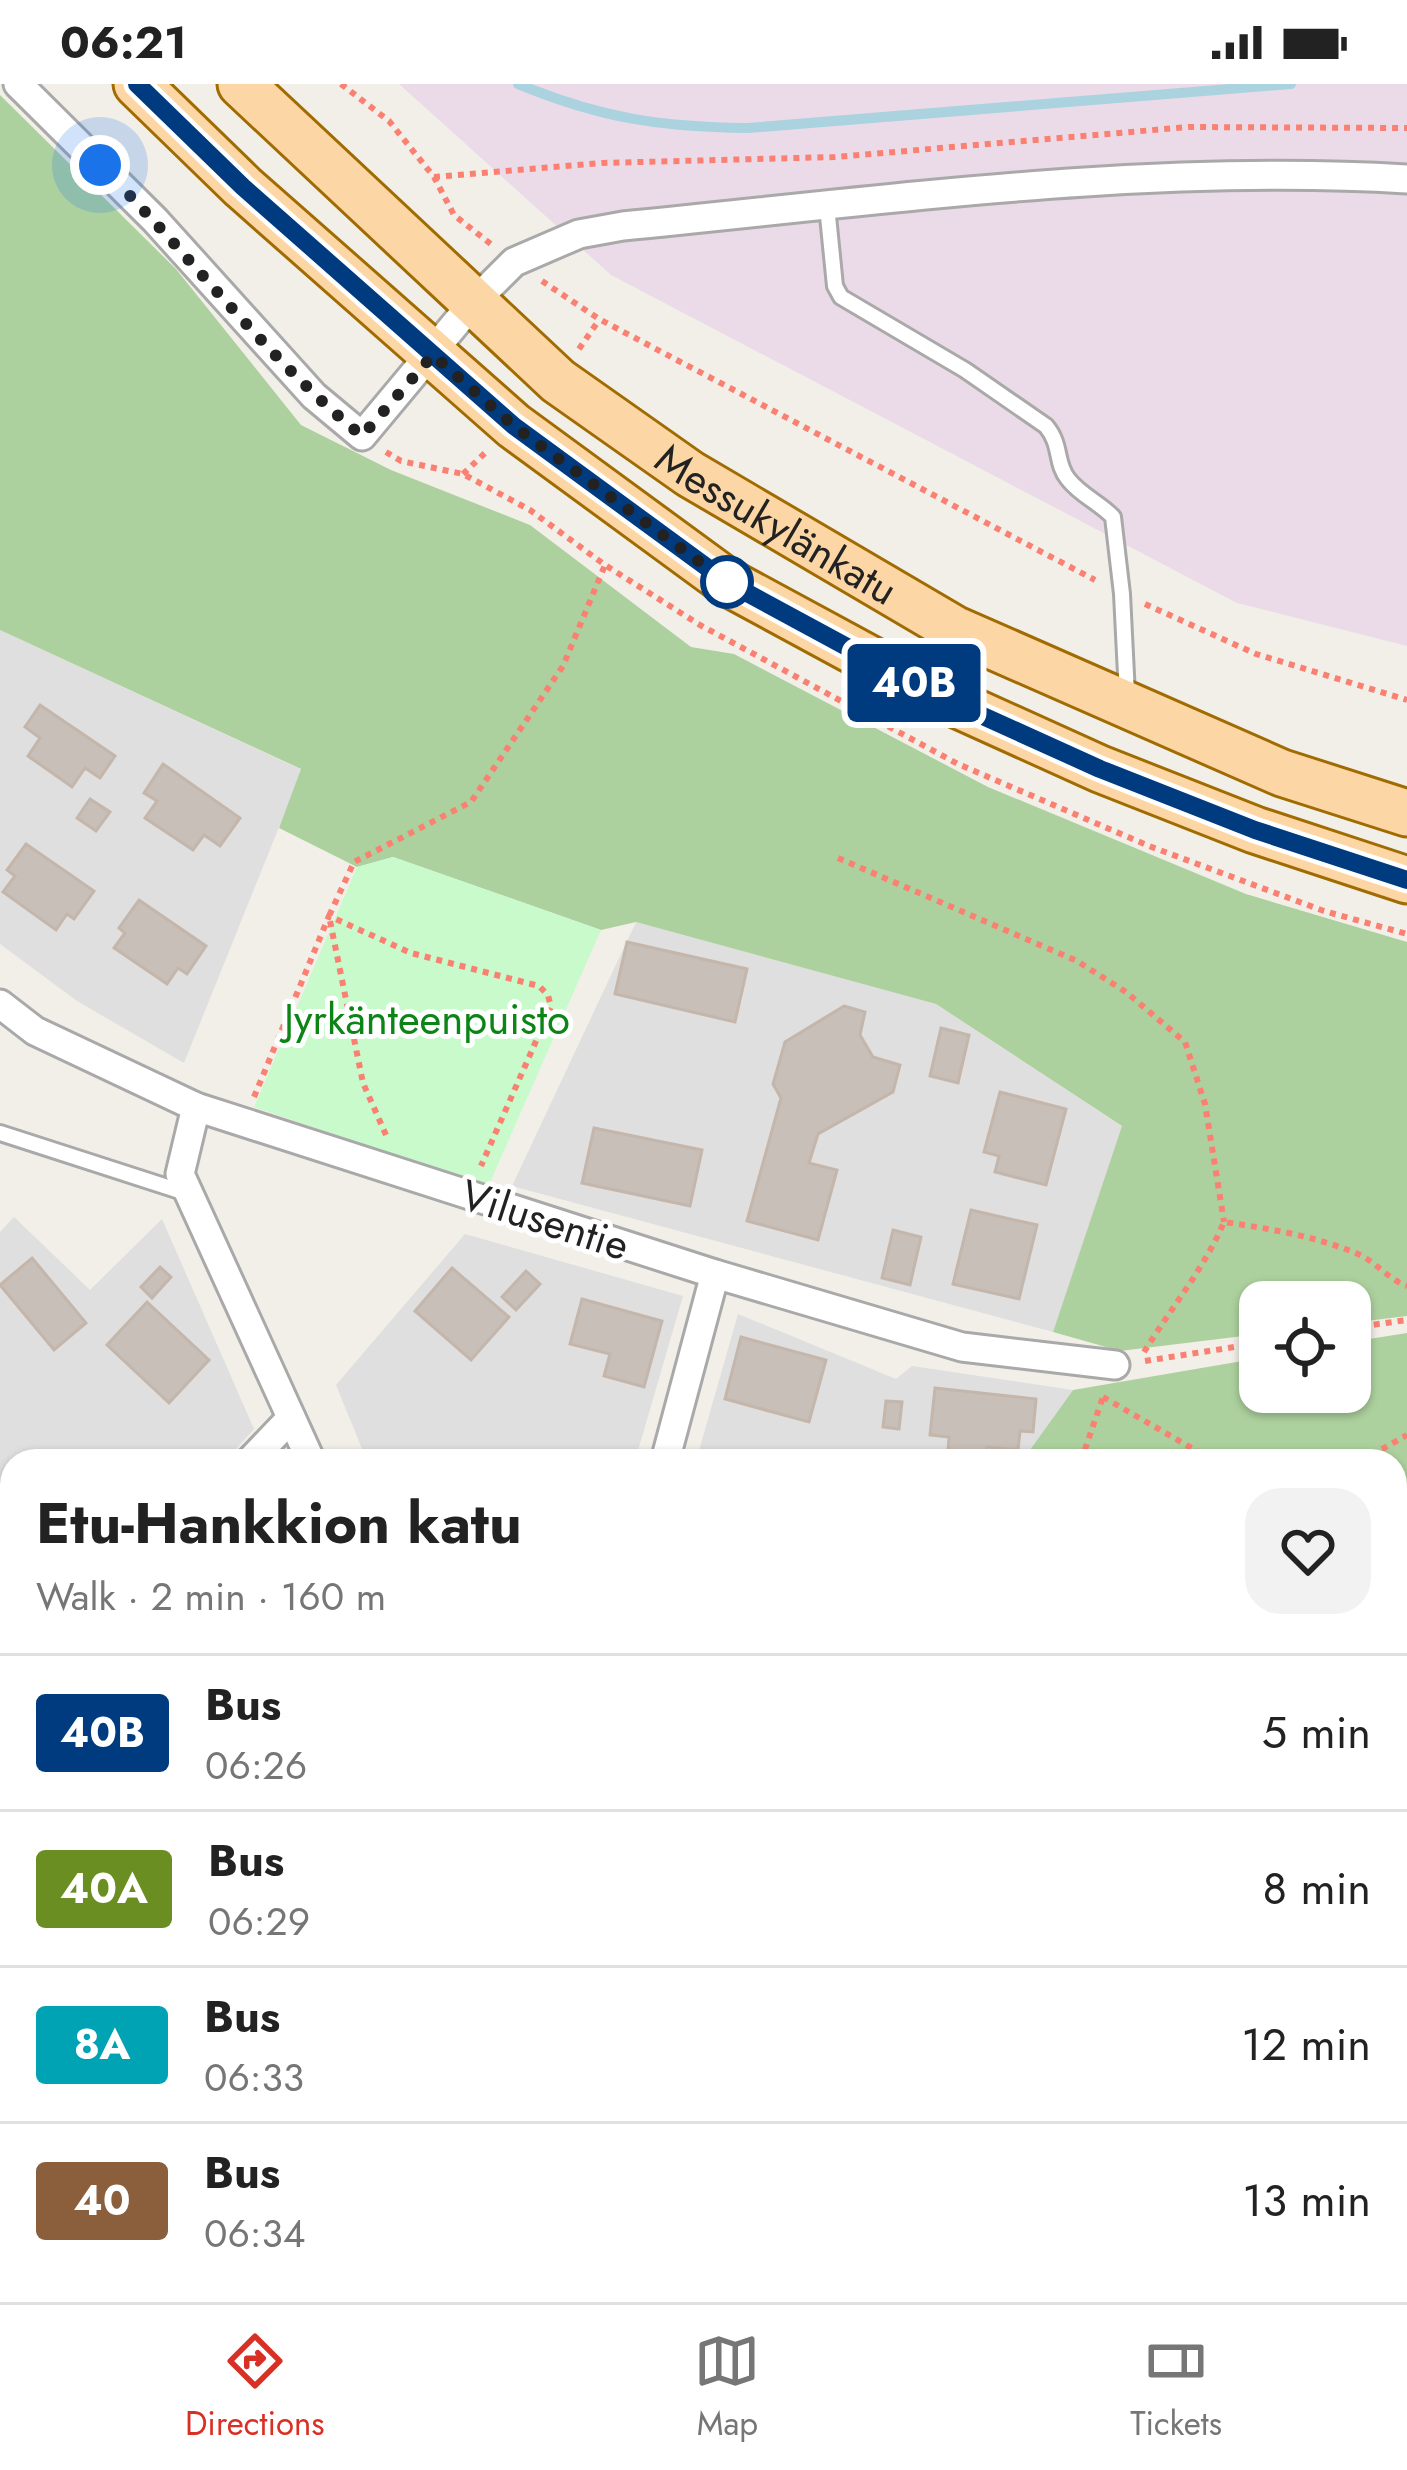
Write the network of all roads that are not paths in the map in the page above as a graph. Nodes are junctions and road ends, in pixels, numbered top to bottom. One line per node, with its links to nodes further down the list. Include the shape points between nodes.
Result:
1 (17, 84): 7 (street, via 155,220 314,396 362,436)
2 (136, 84): 7 (main road, Messukylänkatu)
3 (242, 84): 6 (main road, Messukylänkatu)
4 (1407, 179): 5 (street, via 1229,177)
5 (827, 206): 6 (street, via 579,234 514,262); 8 (lane, via 841,297 1046,426 1071,484 1113,518)
6 (472, 304): 7 (street); 8 (main road, Messukylänkatu, via 558,381 710,486 954,629)
7 (433, 355): 10 (main road, Messukylänkatu, via 514,426 727,582 912,682 1100,769)
8 (1127, 706): 9 (main road, Messukylänkatu, via 1282,773)
9 (1407, 813)
10 (1407, 880)
11 (0, 1004): 12 (street, Vilusentie, via 34,1030)
12 (196, 1108): 14 (street, via 180,1174); 15 (street, Vilusentie)
13 (0, 1133): 14 (lane)
14 (190, 1195): 17 (street)
15 (715, 1274): 16 (street, Vilusentie, via 962,1346); 20 (street)
16 (1126, 1364)
17 (291, 1418): 18 (street); 19 (street)
18 (261, 1449)
19 (305, 1449)
20 (668, 1449)

